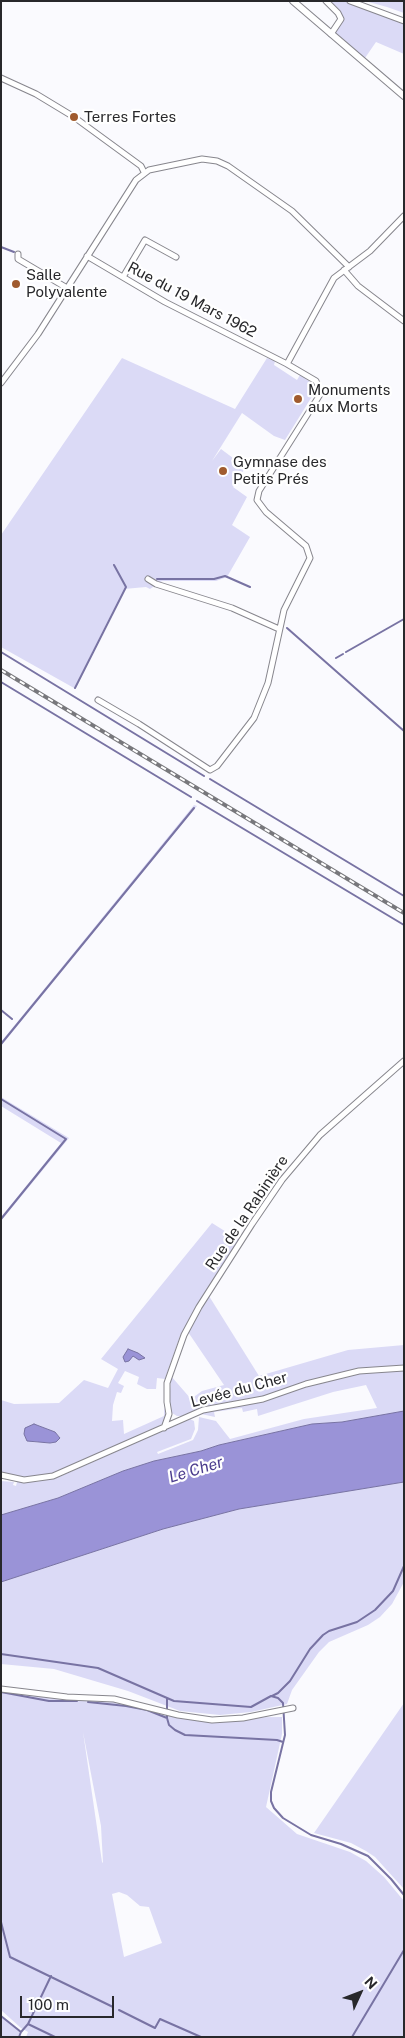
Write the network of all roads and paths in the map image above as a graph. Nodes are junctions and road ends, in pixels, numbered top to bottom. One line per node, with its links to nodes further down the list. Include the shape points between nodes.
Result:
1 (293, 1): 5 (street)
2 (326, 1): 5 (street, via 341,19)
3 (350, 1): 4 (street)
4 (404, 21)
5 (331, 34): 7 (street)
6 (1, 78): 8 (street, via 74,117 141,166)
7 (404, 96)
8 (144, 172): 11 (street); 13 (street, via 202,159 228,166 292,211)
9 (404, 216): 13 (street)
10 (18, 254): 15 (street, via 18,259)
11 (87, 256): 14 (street, Rue du 19 Mars 1962); 15 (street)
12 (176, 257): 14 (street, via 144,240)
13 (347, 268): 16 (street, via 358,286); 17 (street, via 330,284)
14 (123, 277): 17 (street, Rue du 19 Mars 1962)
15 (67, 288): 18 (street)
16 (404, 321)
17 (286, 364): 20 (street, Rue du 19 Mars 1962, via 316,381 321,393 257,495 262,508 306,546 309,555)
18 (1, 384)
19 (148, 579): 20 (street, via 234,609)
20 (279, 629): 21 (street, via 262,702 251,722 212,770 207,770)
21 (98, 700)
22 (404, 1061): 24 (street, Rue de la Rabinière, via 320,1135 267,1201 184,1335 167,1383)
23 (404, 1368): 25 (street, Levée du Cher, via 336,1376 263,1399 204,1410)
24 (169, 1414): 25 (street); 26 (street, Rue de la Rabinière)
25 (183, 1419): 26 (street, Levée du Cher)
26 (164, 1428): 27 (street, Levée du Cher, via 53,1476 24,1480)
27 (1, 1476)
28 (1, 1688): 29 (street, via 114,1700 195,1718 227,1719)
29 (293, 1708)

